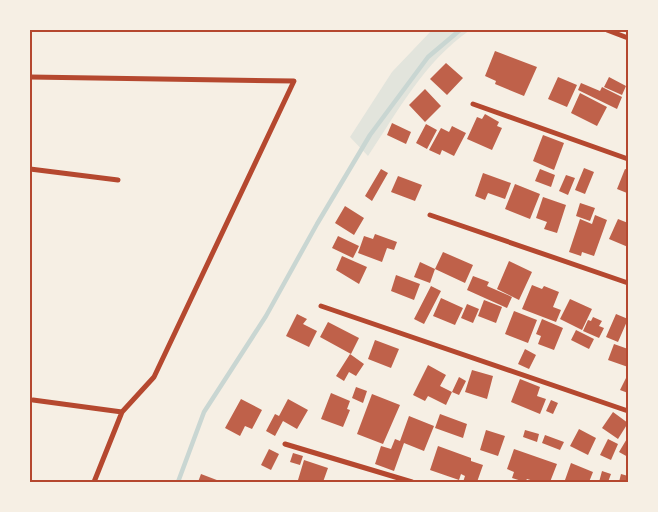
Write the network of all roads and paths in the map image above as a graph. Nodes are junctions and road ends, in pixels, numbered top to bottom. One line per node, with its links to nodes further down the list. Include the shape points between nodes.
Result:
1 (607, 30): 2 (street)
2 (628, 38)
3 (30, 77): 13 (street, via 294,80 154,377)
4 (473, 104): 5 (street)
5 (628, 159)
6 (30, 169): 7 (street)
7 (118, 180)
8 (430, 215): 9 (street)
9 (628, 283)
10 (321, 306): 12 (street)
11 (33, 400): 13 (street)
12 (628, 411)
13 (122, 412): 15 (street)
14 (285, 444): 16 (street)
15 (94, 482)
16 (412, 482)

